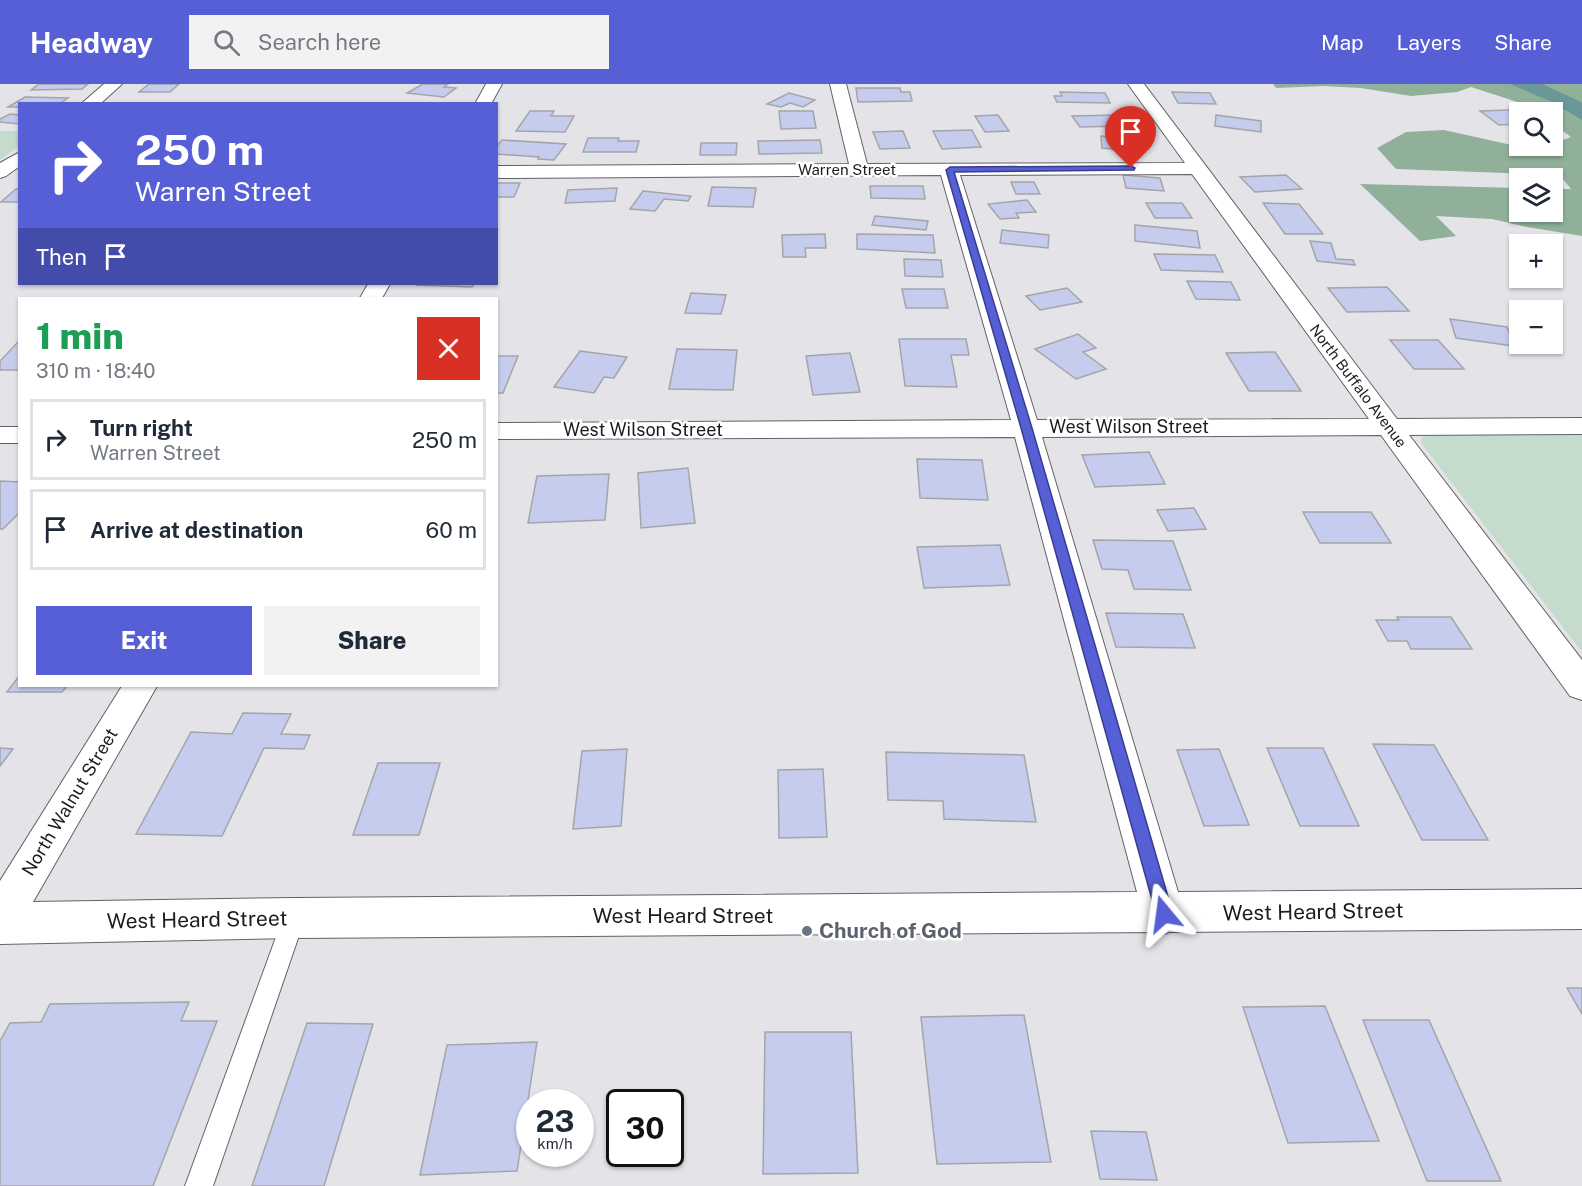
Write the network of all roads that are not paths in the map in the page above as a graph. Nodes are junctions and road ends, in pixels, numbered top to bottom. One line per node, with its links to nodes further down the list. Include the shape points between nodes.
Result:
1 (114, 84): 5 (street)
2 (494, 84): 6 (street)
3 (838, 84): 9 (street)
4 (1136, 84): 8 (street, North Buffalo Avenue)
5 (92, 102)
6 (484, 102)
7 (18, 159): 12 (street)
8 (1197, 168): 10 (street, Warren Street); 14 (street, North Buffalo Avenue)
9 (859, 170): 10 (street, Warren Street); 11 (street, Warren Street)
10 (950, 170): 16 (street)
11 (498, 172)
12 (0, 173): 13 (street)
13 (18, 175)
14 (1388, 426): 15 (street, West Wilson Street); 16 (street, West Wilson Street); 20 (street, North Buffalo Avenue)
15 (1582, 426)
16 (1026, 428): 17 (street, West Wilson Street); 23 (street)
17 (498, 431)
18 (0, 435): 19 (street)
19 (18, 435)
20 (1582, 686)
21 (139, 687): 25 (street, North Walnut Street)
22 (1582, 909): 23 (street, West Heard Street)
23 (1164, 914): 24 (street, West Heard Street)
24 (294, 918): 25 (street, West Heard Street); 26 (lane)
25 (0, 921)
26 (199, 1186)

